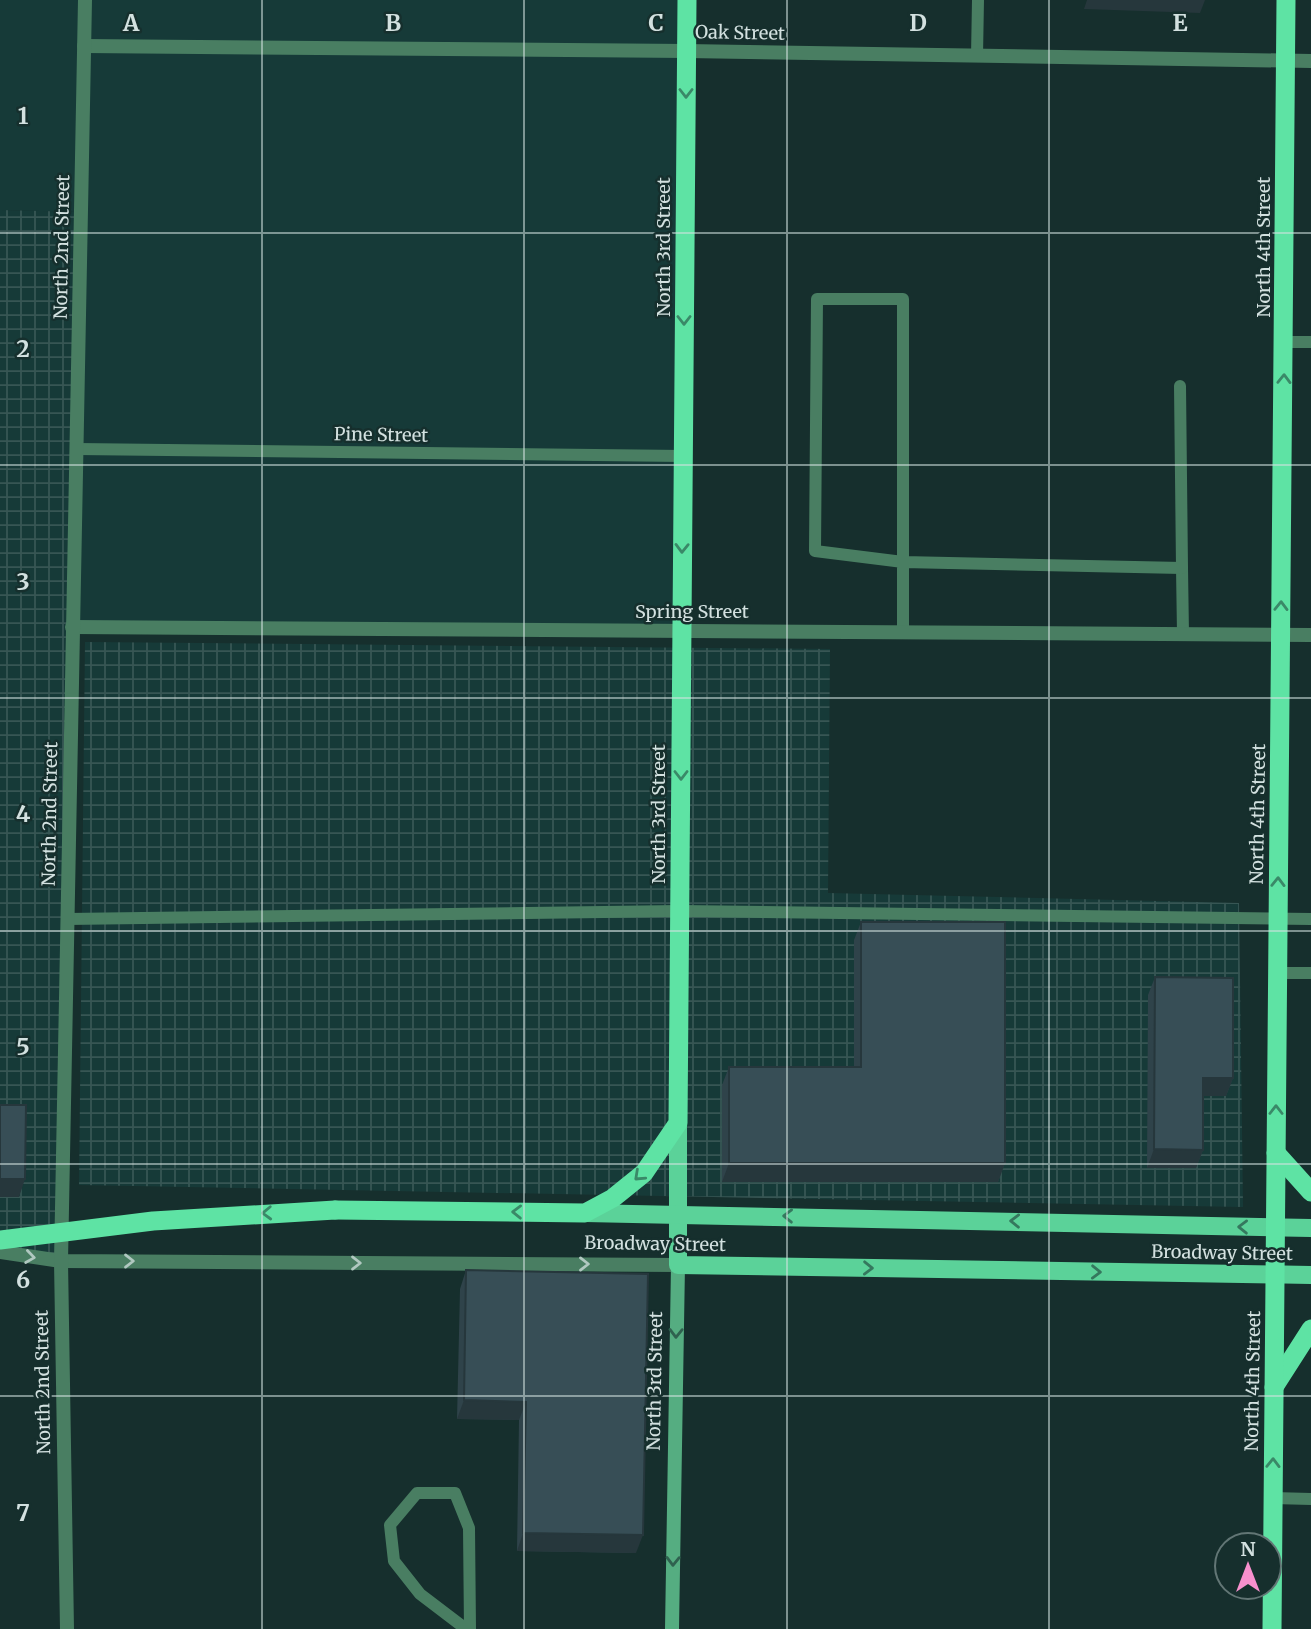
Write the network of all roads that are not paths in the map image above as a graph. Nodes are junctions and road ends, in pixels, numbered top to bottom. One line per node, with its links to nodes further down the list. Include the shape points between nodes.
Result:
1 (85, 0): 5 (street, North 2nd Street)
2 (687, 0): 6 (highway, North 3rd Street)
3 (978, 0): 7 (lane)
4 (1286, 0): 8 (highway, North 4th Street)
5 (84, 46): 6 (street, Oak Street); 13 (street, North 2nd Street)
6 (686, 51): 7 (street, Oak Street); 14 (highway, North 3rd Street, one-way to 14)
7 (977, 56): 8 (street, Oak Street)
8 (1286, 61): 9 (street, Oak Street); 10 (highway, North 4th Street)
9 (1311, 61)
10 (1284, 342): 11 (lane); 21 (highway, North 4th Street, one-way to 10)
11 (1311, 342)
12 (1181, 386): 16 (lane)
13 (78, 449): 14 (lane, Pine Street); 17 (street, North 2nd Street)
14 (683, 456): 18 (highway, North 3rd Street, one-way to 18)
15 (902, 562): 15 (lane, via 902,299 817,299 815,551); 16 (lane); 19 (lane)
16 (1182, 568): 20 (lane)
17 (72, 627): 18 (street, Spring Street); 24 (street, North 2nd Street)
18 (681, 632): 19 (street, Spring Street); 23 (highway, North 3rd Street, one-way to 23)
19 (902, 633): 20 (street, Spring Street)
20 (1183, 635): 21 (street, Spring Street)
21 (1281, 635): 22 (street, Spring Street); 25 (highway, North 4th Street, one-way to 21)
22 (1311, 635)
23 (680, 911): 24 (lane); 25 (lane); 29 (highway, North 3rd Street)
24 (67, 919): 38 (street, North 2nd Street)
25 (1278, 919): 26 (lane); 27 (highway, North 4th Street)
26 (1311, 919)
27 (1278, 973): 28 (lane); 30 (highway, North 4th Street, one-way to 27)
28 (1311, 973)
29 (678, 1122): 32 (highway, one-way to 32, via 644,1173); 33 (main road, North 3rd Street)
30 (1276, 1153): 31 (highway); 34 (highway, North 4th Street)
31 (1311, 1192)
32 (585, 1213): 33 (main road, Broadway Street); 36 (highway, one-way to 36, bridge, via 335,1210 153,1221)
33 (677, 1214): 34 (main road, Broadway Street, one-way to 33); 39 (main road, North 3rd Street)
34 (1275, 1227): 35 (main road, Broadway Street); 40 (highway, North 4th Street)
35 (1311, 1228)
36 (0, 1240)
37 (0, 1252): 38 (street, Broadway Street, one-way to 38)
38 (61, 1261): 39 (street, Broadway Street, one-way to 39); 46 (street, North 2nd Street)
39 (677, 1265): 40 (main road, Broadway Street, one-way to 40); 48 (main road, North 3rd Street, one-way to 48)
40 (1275, 1275): 41 (main road, Broadway Street); 43 (highway, North 4th Street)
41 (1311, 1275)
42 (1311, 1329): 43 (highway)
43 (1274, 1388): 44 (highway, North 4th Street, one-way to 43)
44 (1273, 1498): 45 (lane); 49 (highway, North 4th Street)
45 (1311, 1499)
46 (67, 1629)
47 (468, 1629): 47 (lane, via 468,1528 455,1493 417,1493 390,1525 394,1561 420,1594)
48 (672, 1629)
49 (1272, 1629)

